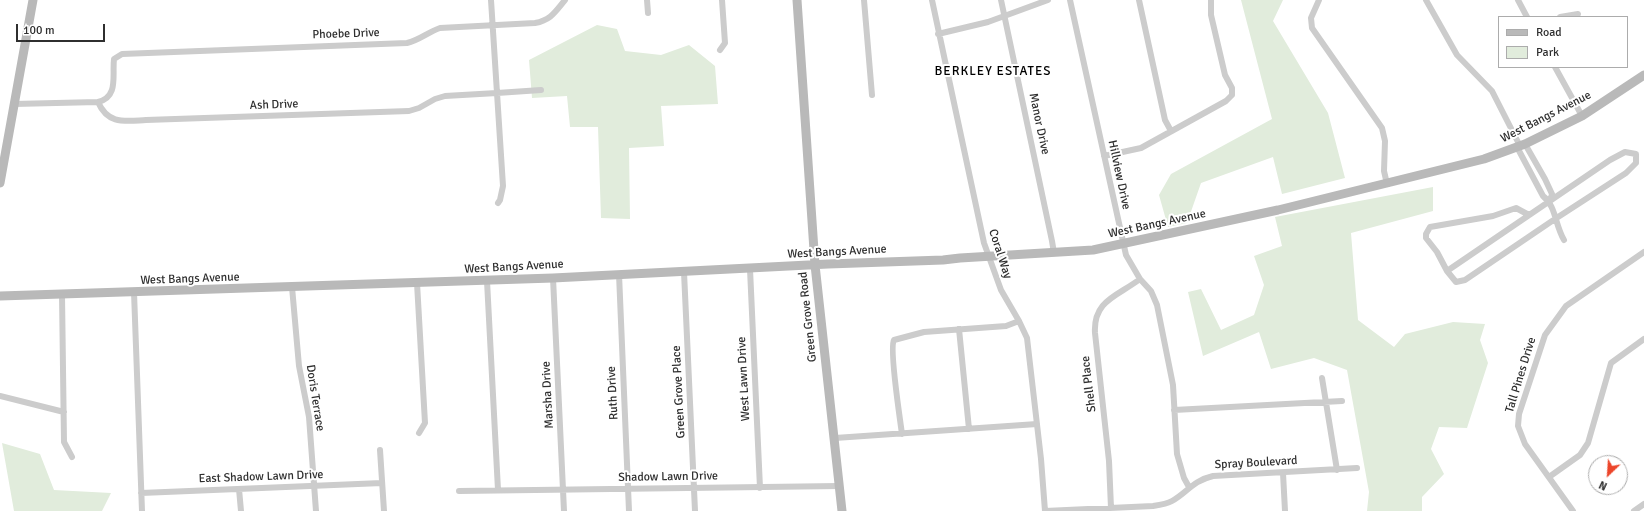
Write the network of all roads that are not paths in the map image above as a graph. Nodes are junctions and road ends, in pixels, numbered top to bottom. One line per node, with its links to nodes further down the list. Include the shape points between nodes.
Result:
1 (33, 0): 31 (street)
2 (491, 0): 22 (street)
3 (565, 0): 22 (street, Phoebe Drive, via 552,16 544,21 535,24)
4 (647, 0): 17 (street)
5 (722, 0): 24 (street, via 725,43)
6 (797, 0): 47 (street, Green Grove Road)
7 (864, 0): 29 (street)
8 (932, 0): 23 (street, Coral Way)
9 (1001, 0): 21 (street, Manor Drive)
10 (1048, 0): 21 (street)
11 (1070, 0): 35 (street, Hillview Drive)
12 (1139, 0): 33 (street, via 1165,120)
13 (1211, 0): 33 (street, via 1211,15 1225,75 1233,92 1226,101)
14 (1319, 0): 37 (street, via 1311,18 1312,28 1382,128 1386,141 1384,171)
15 (1426, 0): 34 (street, via 1457,55 1492,91)
16 (1518, 0): 19 (street)
17 (648, 13)
18 (1578, 14): 20 (street)
19 (1526, 16)
20 (1566, 16)
21 (1004, 17): 23 (street); 45 (street, Manor Drive)
22 (493, 26): 28 (street); 30 (street, Phoebe Drive, via 440,28 419,40 407,43 127,53 115,58 113,89 104,100)
23 (938, 34): 46 (street, Coral Way)
24 (720, 50)
25 (1556, 68): 32 (street)
26 (1644, 75): 32 (street, West Bangs Avenue)
27 (541, 90): 28 (street, Ash Drive)
28 (498, 94): 30 (street, Ash Drive, via 438,97 408,111 124,121 109,118); 39 (street, via 503,186)
29 (872, 95)
30 (98, 102): 31 (street)
31 (14, 104): 36 (street)
32 (1582, 116): 34 (street, West Bangs Avenue)
33 (1171, 131): 35 (street, via 1137,150)
34 (1521, 146): 37 (street, West Bangs Avenue, via 1484,159); 38 (street, via 1543,196); 38 (street, via 1545,179 1552,194)
35 (1104, 156): 43 (street, Hillview Drive)
36 (0, 183)
37 (1387, 184): 43 (street, West Bangs Avenue)
38 (1550, 202): 40 (street); 41 (street); 41 (street, via 1610,160 1625,152 1636,154 1636,163 1626,173)
39 (498, 203)
40 (1530, 215): 49 (street); 49 (street, via 1516,208 1493,216 1430,227 1426,238)
41 (1555, 219): 42 (street); 49 (street, via 1465,280 1456,282)
42 (1564, 240)
43 (1123, 244): 45 (street, West Bangs Avenue, via 1093,250); 53 (street, Hillview Drive, via 1126,255)
44 (1644, 252): 79 (street, Tall Pines Drive, via 1566,306 1545,335 1519,414 1518,426 1525,444)
45 (1054, 253): 46 (street, West Bangs Avenue)
46 (988, 256): 47 (street, West Bangs Avenue); 60 (street, Coral Way, via 1001,290)
47 (815, 265): 48 (street, West Bangs Avenue); 73 (street, Green Grove Road)
48 (750, 269): 50 (street, West Bangs Avenue); 85 (street, West Lawn Drive)
49 (1447, 271)
50 (684, 272): 51 (street, West Bangs Avenue); 84 (street, Green Grove Place)
51 (619, 274): 52 (street, West Bangs Avenue); 87 (street, Ruth Drive)
52 (553, 278): 54 (street, West Bangs Avenue); 89 (street, Marsha Drive)
53 (1140, 279): 67 (street, Hillview Drive, via 1151,291 1157,305 1172,385); 93 (street, Shell Place, via 1107,300 1095,320)
54 (487, 281): 55 (street, West Bangs Avenue); 88 (street)
55 (417, 283): 56 (street, West Bangs Avenue); 71 (street, via 424,422)
56 (292, 288): 57 (street, West Bangs Avenue); 81 (street, Doris Terrace, via 297,355 309,417)
57 (134, 292): 58 (street, West Bangs Avenue); 91 (street)
58 (62, 295): 59 (street, West Bangs Avenue); 68 (street)
59 (0, 296)
60 (1019, 321): 61 (street, via 1006,326); 69 (street, Coral Way, via 1026,338)
61 (959, 329): 70 (street); 72 (street, via 924,332 894,340 892,344)
62 (1644, 339): 79 (street, via 1611,363 1588,443 1580,455)
63 (1322, 378): 66 (street)
64 (0, 396): 68 (street)
65 (1342, 401): 66 (street)
66 (1325, 402): 67 (street); 77 (street)
67 (1174, 410): 83 (street, Hillview Drive, via 1177,454)
68 (64, 412): 75 (street, via 64,442)
69 (1037, 424): 70 (street); 102 (street, Coral Way)
70 (969, 429): 72 (street)
71 (419, 432)
72 (902, 434): 73 (street)
73 (835, 438): 82 (street, Green Grove Road)
74 (380, 450): 80 (street)
75 (72, 457)
76 (1357, 468): 77 (street, Spray Boulevard)
77 (1337, 470): 78 (street, Spray Boulevard)
78 (1284, 473): 83 (street, Spray Boulevard, via 1213,476); 103 (street)
79 (1549, 477): 104 (street, Tall Pines Drive)
80 (382, 483): 81 (street, East Shadow Lawn Drive); 97 (street)
81 (314, 486): 86 (street, East Shadow Lawn Drive); 96 (street, Doris Terrace)
82 (839, 486): 85 (street, Shadow Lawn Drive); 101 (street, Green Grove Road)
83 (1189, 487): 93 (street, Spray Boulevard, via 1166,504)
84 (694, 488): 85 (street, Shadow Lawn Drive); 87 (street, Shadow Lawn Drive); 100 (street, Green Grove Place)
85 (760, 488)
86 (239, 489): 91 (street, East Shadow Lawn Drive); 95 (street)
87 (628, 489): 89 (street, Shadow Lawn Drive); 99 (street, Ruth Drive)
88 (498, 490): 89 (street, Shadow Lawn Drive); 90 (street, Shadow Lawn Drive)
89 (563, 490): 98 (street, Marsha Drive)
90 (459, 491)
91 (141, 493): 94 (street)
92 (1644, 504): 105 (street)
93 (1111, 508): 102 (street, Spray Boulevard)
94 (142, 511)
95 (241, 511)
96 (316, 511)
97 (384, 511)
98 (564, 511)
99 (630, 511)
100 (695, 511)
101 (842, 511)
102 (1045, 511)
103 (1285, 511)
104 (1573, 511)
105 (1634, 511)

